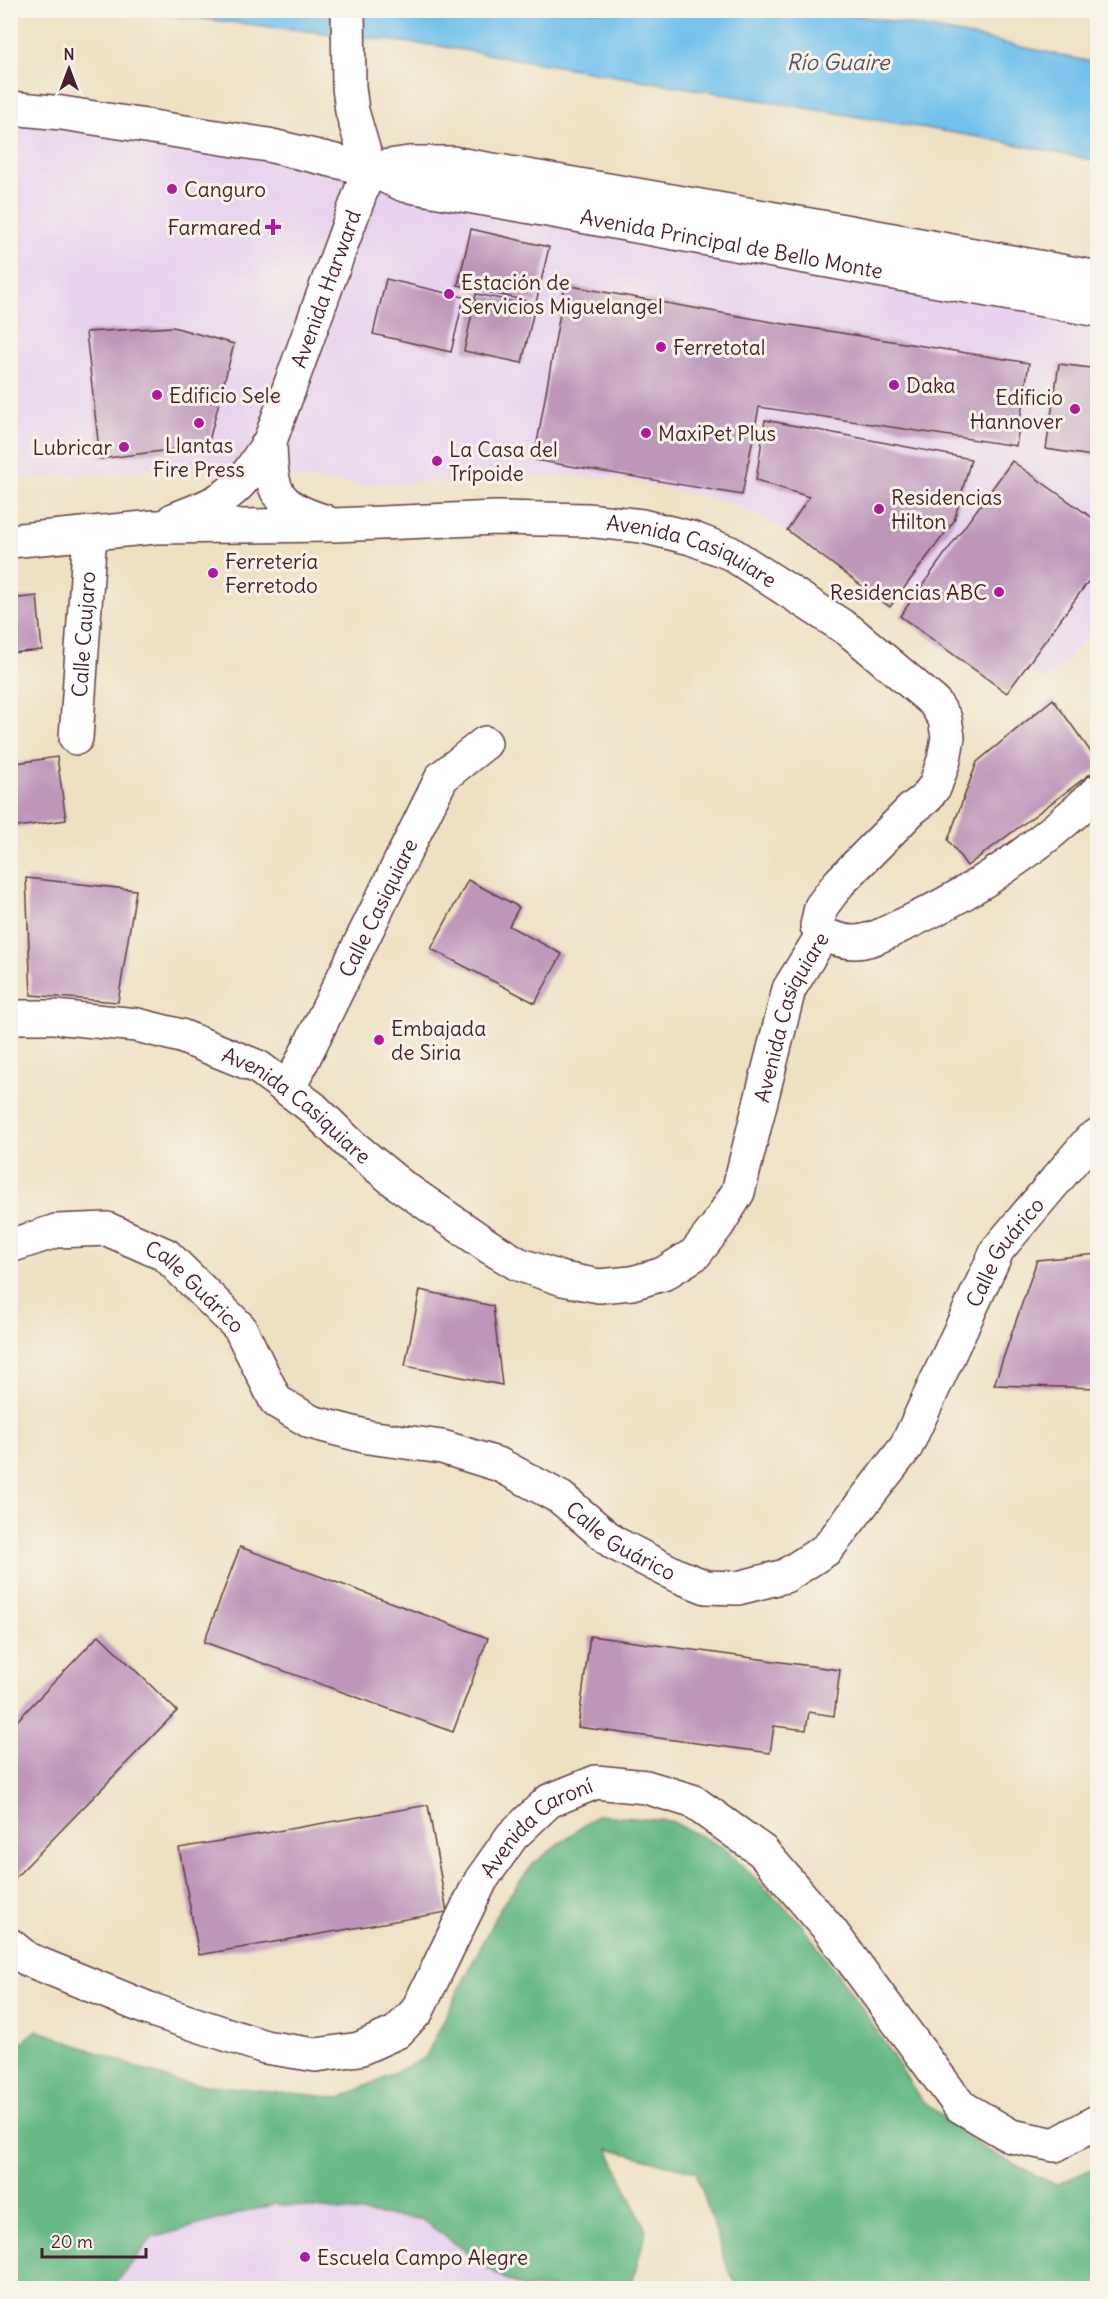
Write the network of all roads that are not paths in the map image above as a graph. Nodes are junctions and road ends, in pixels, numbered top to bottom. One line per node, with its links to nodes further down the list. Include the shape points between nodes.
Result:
1 (348, 10): 3 (main road, via 352,111)
2 (10, 108): 3 (main road, Avenida Principal de Bello Monte, via 225,137)
3 (369, 169): 4 (main road, Avenida Principal de Bello Monte, via 409,163 452,163); 5 (main road, Avenida Principal de Bello Monte, via 404,185 447,194); 6 (main road, Avenida Harward)
4 (1098, 278)
5 (1098, 310)
6 (270, 441): 7 (main road, Avenida Harward, via 271,469 285,504 300,514); 8 (main road, Avenida Harward, via 229,494)
7 (334, 525): 8 (main road, Avenida Casiquiare); 14 (main road, Avenida Casiquiare, via 497,518 587,520 642,526 691,538 730,553 850,631 900,671 934,702 945,719 948,736 944,760 926,799 839,883 821,907 817,926)
8 (155, 527): 9 (main road)
9 (90, 533): 10 (main road); 11 (main road, Calle Caujaro)
10 (10, 541)
11 (76, 738)
12 (485, 743): 16 (main road, Calle Casiquiare, via 442,777)
13 (1098, 791): 14 (main road, via 989,878 915,919 874,939 853,942)
14 (823, 934): 16 (main road, Avenida Casiquiare, via 789,989 738,1192 694,1254 663,1274 632,1283 599,1286 518,1264 400,1185)
15 (10, 1017): 16 (main road, Avenida Casiquiare, via 93,1019 170,1033 258,1067)
16 (289, 1088)
17 (1098, 1135): 18 (main road, Calle Guárico, via 998,1249 906,1448 827,1549 785,1576 738,1588 706,1587 614,1543 561,1498 500,1465 442,1448 368,1437 311,1422 276,1401 240,1328 166,1255 107,1229 56,1231)
18 (10, 1246)
19 (16, 1961): 20 (main road, Avenida Caroní, via 265,2047 316,2055 359,2049 397,2032 417,2011 481,1880 512,1836 549,1801 596,1782 646,1787 692,1801 762,1851 830,1930 960,2106 1011,2136 1055,2145)
20 (1098, 2121)

